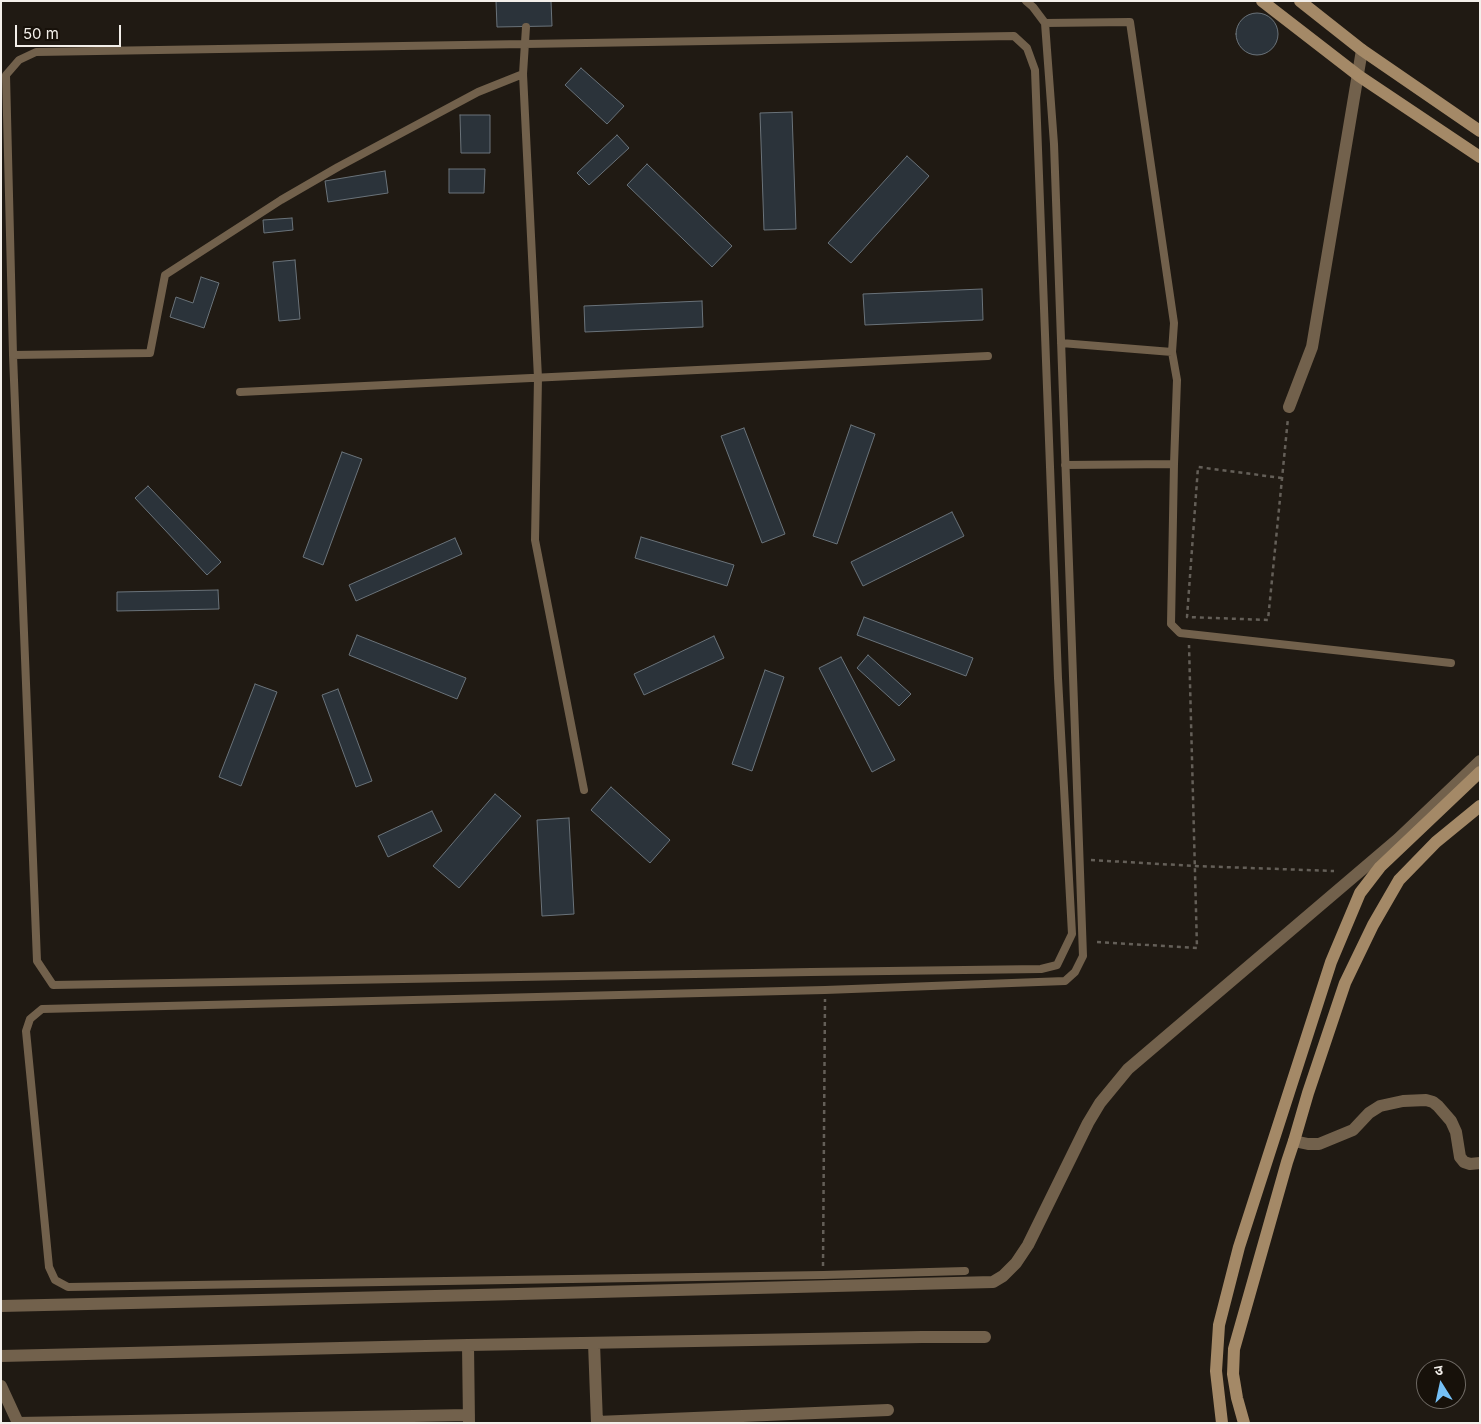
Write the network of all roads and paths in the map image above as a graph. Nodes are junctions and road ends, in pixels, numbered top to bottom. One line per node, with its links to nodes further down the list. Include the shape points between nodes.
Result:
1 (1026, 1): 4 (lane)
2 (1300, 1): 7 (street)
3 (1269, 4): 9 (street)
4 (1045, 23): 12 (lane, via 1054,144); 13 (lane, via 1130,22 1174,323)
5 (526, 27): 6 (lane)
6 (525, 45): 8 (lane); 14 (lane, via 36,52 19,60 6,76); 14 (lane, via 1014,36 1026,48 1035,70 1058,678 1072,934 1056,965 1041,969 53,986 37,961)
7 (1362, 50): 9 (street); 10 (street)
8 (523, 74): 14 (lane, via 478,92 338,167 280,200 165,275 150,353); 16 (lane)
9 (1359, 76): 11 (street); 18 (street, via 1312,347)
10 (1480, 131)
11 (1480, 158)
12 (1061, 342): 13 (lane); 20 (lane)
13 (1172, 352): 19 (lane, via 1177,380)
14 (13, 355)
15 (988, 356): 16 (lane)
16 (538, 378): 17 (lane); 26 (lane, via 535,540)
17 (240, 392)
18 (1289, 407): 21 (path)
19 (1174, 464): 20 (lane); 22 (lane, via 1170,624)
20 (1065, 465): 28 (lane)
21 (1282, 478): 21 (path, via 1268,620 1187,617 1198,467)
22 (1189, 634): 23 (lane); 29 (path)
23 (1451, 663)
24 (1480, 761): 37 (street, via 1398,839 1128,1069 1088,1123 1028,1245 1016,1263 993,1282)
25 (1480, 772): 48 (street, via 1380,866 1360,892 1331,962 1239,1247 1219,1325 1216,1371)
26 (584, 790)
27 (1480, 806): 33 (street, via 1436,842 1399,880 1373,925 1346,983)
28 (1079, 860): 29 (path); 32 (lane, via 1083,956 1075,972 1065,981)
29 (1195, 866): 30 (path); 31 (path, via 1197,948)
30 (1334, 871)
31 (1097, 942)
32 (825, 990): 36 (path); 36 (lane, via 42,1009 30,1019 26,1031 49,1267 55,1280 68,1287)
33 (1294, 1141): 34 (street, via 1319,1144 1353,1130 1380,1106 1426,1100 1438,1106 1451,1121 1464,1162); 45 (street, via 1234,1349 1233,1374)
34 (1480, 1163)
35 (965, 1271): 36 (lane)
36 (823, 1275)
37 (1, 1306)
38 (985, 1337): 39 (street)
39 (594, 1343): 40 (street); 46 (street)
40 (468, 1345): 41 (street); 44 (street)
41 (1, 1356)
42 (1, 1386): 47 (street)
43 (888, 1410): 46 (street)
44 (469, 1419): 47 (street)
45 (1243, 1419)
46 (597, 1422)
47 (18, 1423)
48 (1222, 1423)

